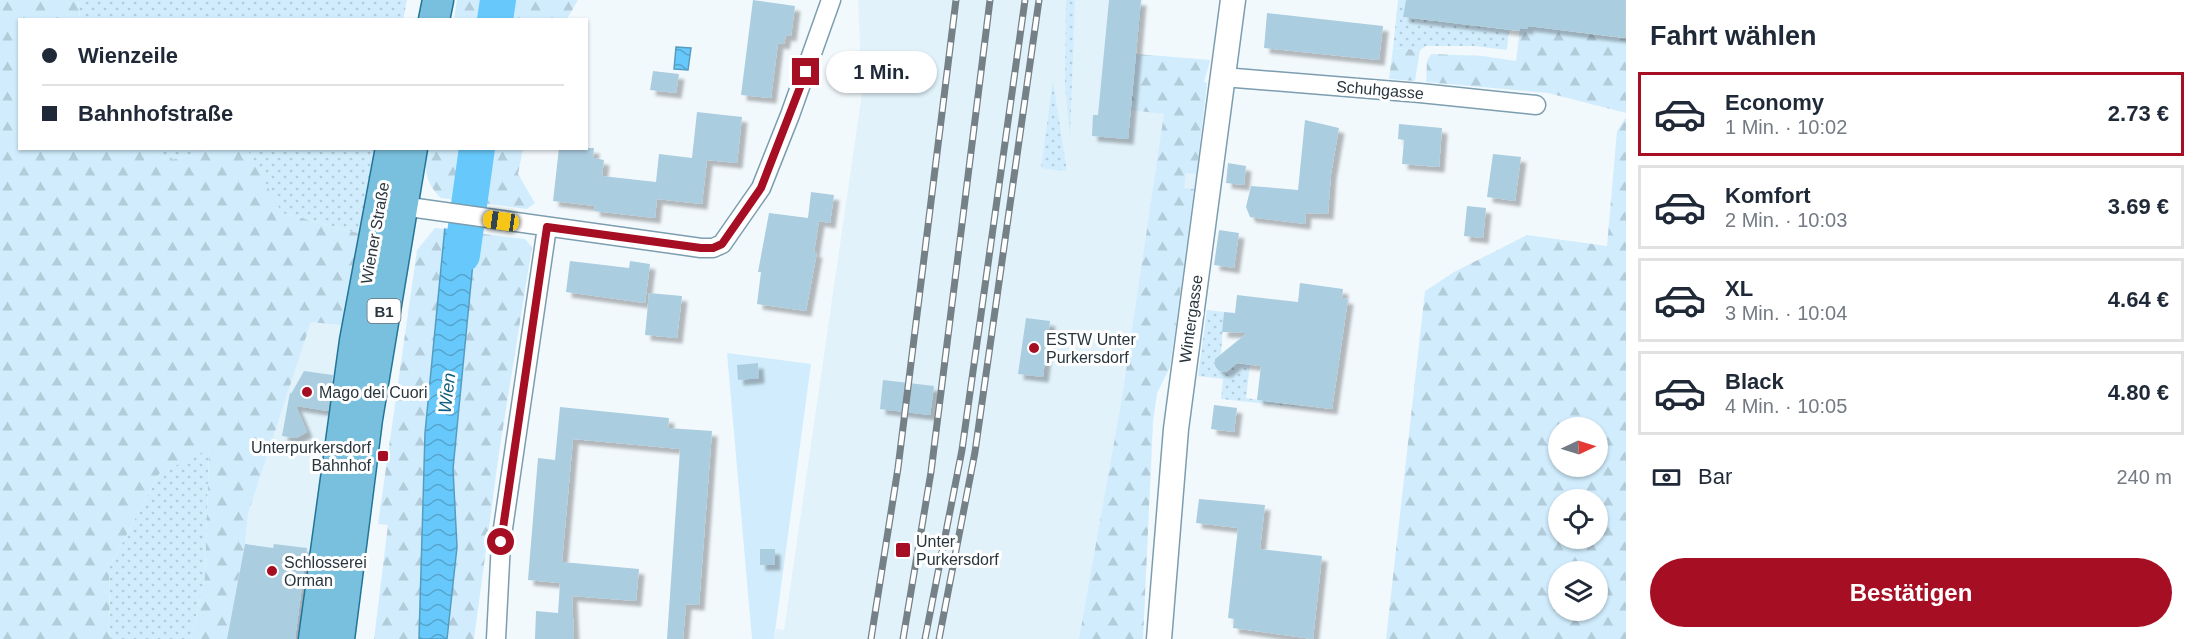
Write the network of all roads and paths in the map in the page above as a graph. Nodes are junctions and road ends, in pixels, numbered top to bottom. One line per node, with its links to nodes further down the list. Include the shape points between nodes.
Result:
1 (417, 0): 5 (main road)
2 (438, 0): 6 (main road)
3 (831, 0): 12 (street, via 761,188 722,244 701,248)
4 (1233, 0): 7 (street, Wintergasse)
5 (414, 18)
6 (434, 18)
7 (1223, 77): 8 (street, Schuhgasse); 16 (street, Wintergasse, via 1176,429)
8 (1536, 105)
9 (391, 150): 11 (main road, Wiener Straße / B1)
10 (411, 150): 11 (main road, Wiener Straße / B1)
11 (391, 205): 12 (street); 13 (main road, Wiener Straße / B1, via 356,341); 14 (main road, Wiener Straße / B1)
12 (547, 227): 15 (street, via 501,542)
13 (314, 639)
14 (339, 639)
15 (496, 639)
16 (1160, 639)

